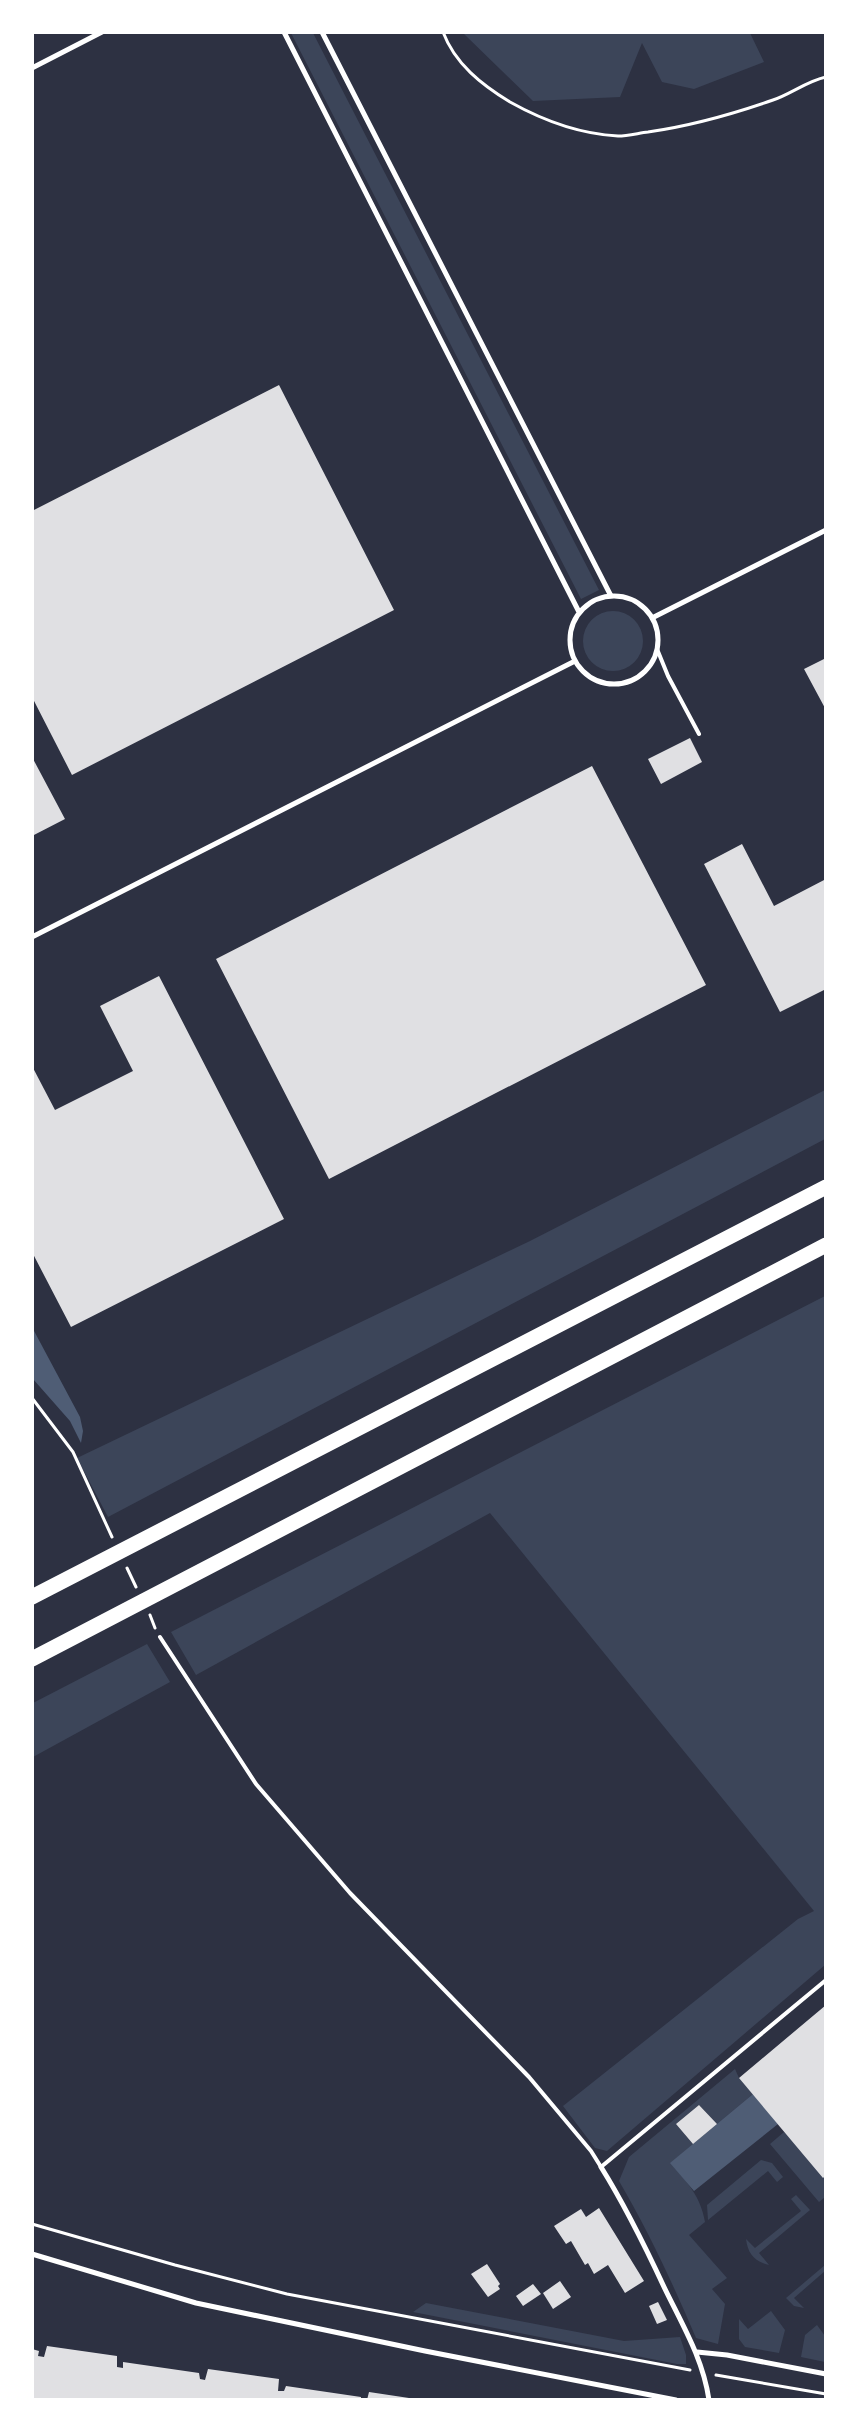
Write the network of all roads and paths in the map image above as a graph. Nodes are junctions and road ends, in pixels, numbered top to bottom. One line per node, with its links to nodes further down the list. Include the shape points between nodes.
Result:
1 (102, 32): 5 (street)
2 (284, 32): 9 (street)
3 (322, 32): 8 (street)
4 (443, 32): 6 (path, via 457,59 480,82 530,113 586,132 620,136 682,127 775,100 816,79)
5 (32, 68)
6 (826, 78)
7 (826, 530): 10 (street)
8 (610, 596): 9 (street, via 592,601); 10 (street, via 629,598 640,604)
9 (579, 612): 12 (street, via 570,631 569,643)
10 (652, 618): 11 (street)
11 (658, 649): 12 (street, via 654,660 638,677 616,684 594,680); 13 (lane, via 668,676)
12 (574, 661): 14 (street)
13 (699, 734)
14 (32, 937)
15 (826, 1187): 21 (highway)
16 (826, 1245): 24 (highway)
17 (32, 1398): 18 (path, via 73,1452)
18 (114, 1541)
19 (126, 1567): 20 (path)
20 (139, 1593)
21 (32, 1597)
22 (147, 1610): 23 (path)
23 (160, 1637): 26 (lane, via 256,1784 350,1893 530,2077)
24 (32, 1659)
25 (826, 1980): 26 (lane)
26 (601, 2167): 29 (street, via 627,2208)
27 (32, 2224): 30 (path, via 287,2294)
28 (32, 2254): 34 (street, via 196,2303)
29 (697, 2352): 31 (street); 35 (street)
30 (688, 2370)
31 (826, 2374)
32 (732, 2378): 33 (path)
33 (826, 2394)
34 (676, 2400)
35 (709, 2400)

